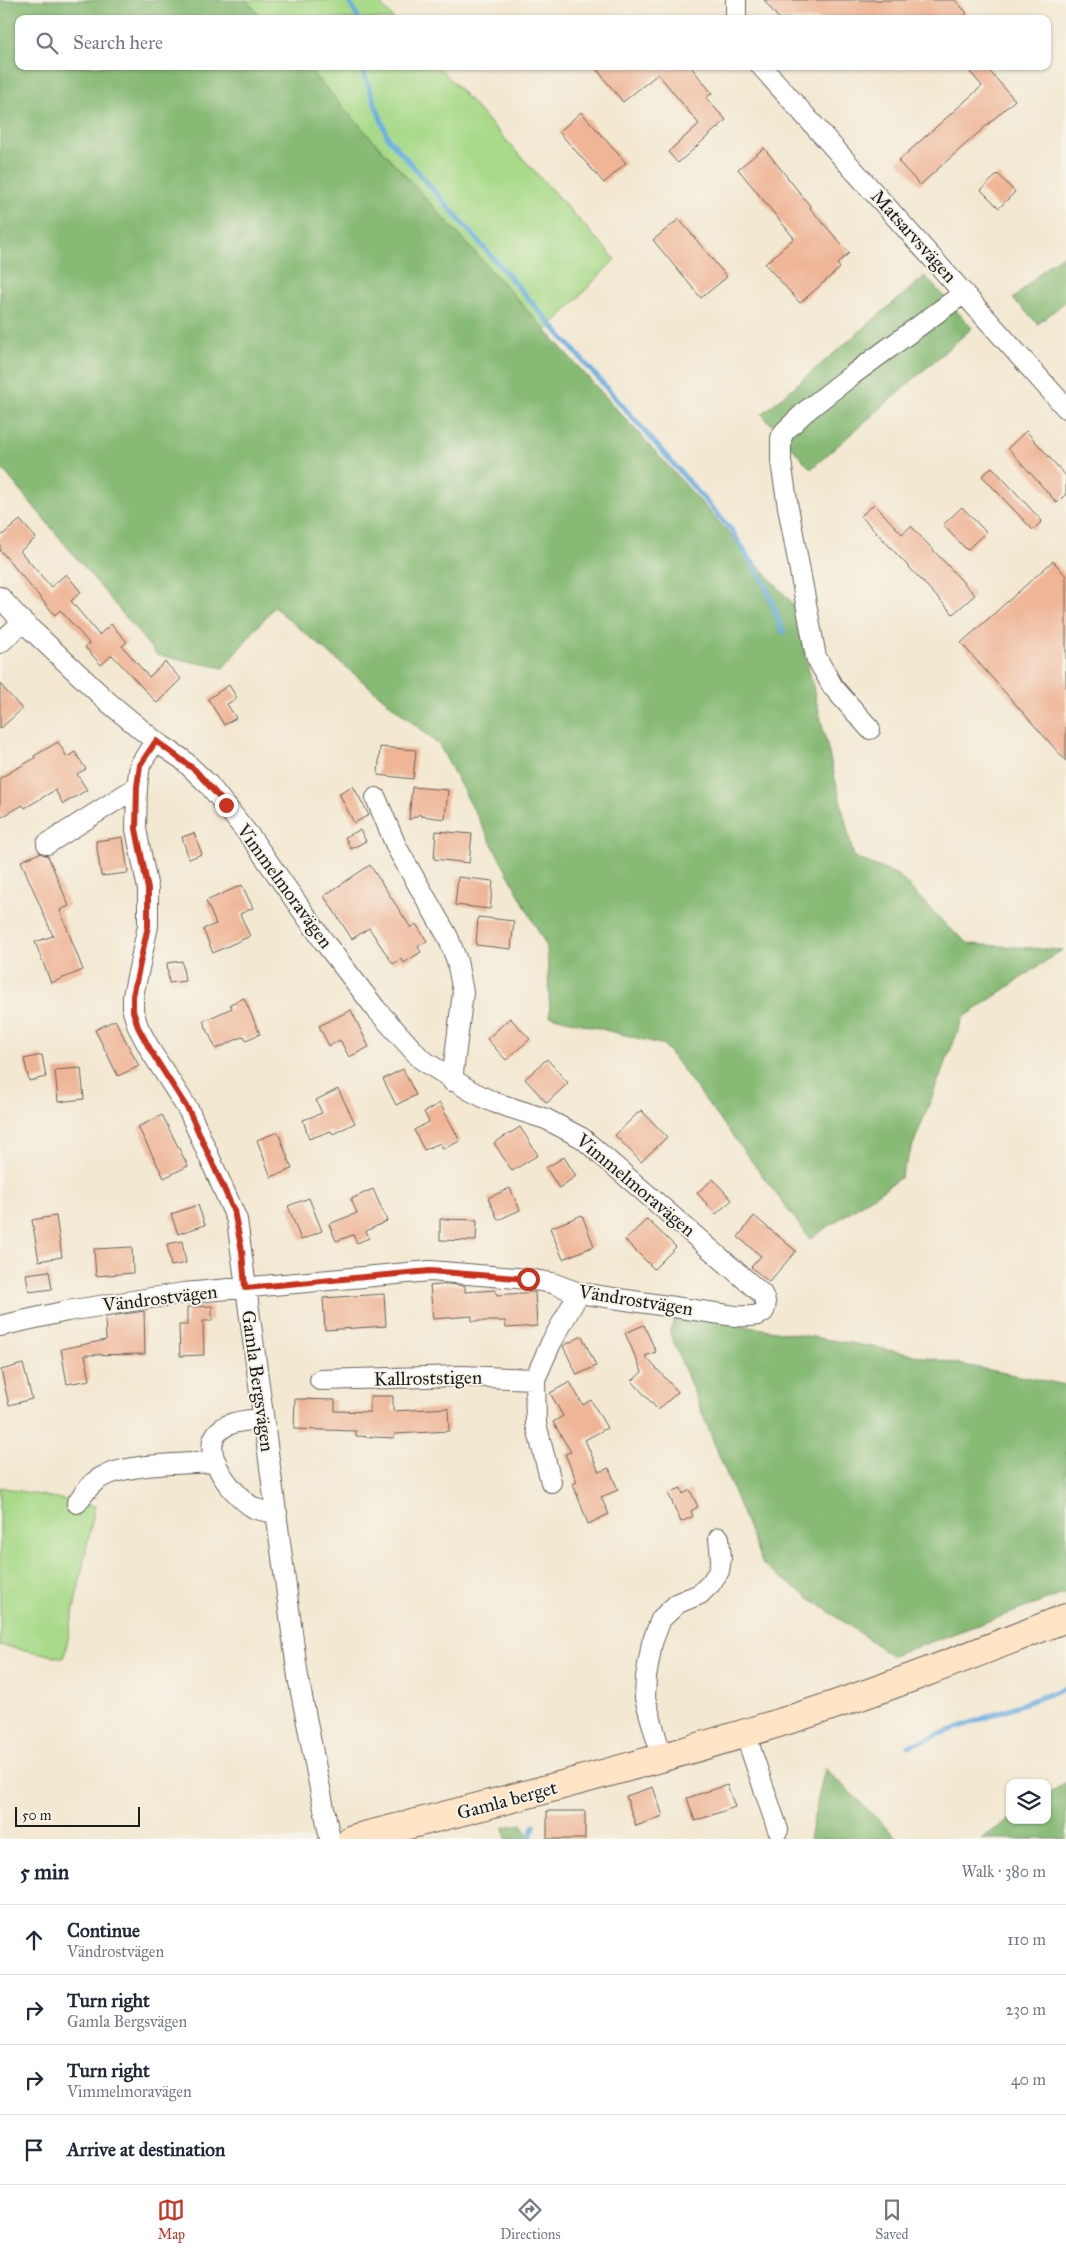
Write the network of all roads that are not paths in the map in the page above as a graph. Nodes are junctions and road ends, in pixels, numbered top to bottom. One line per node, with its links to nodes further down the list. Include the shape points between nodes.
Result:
1 (736, 0): 2 (street)
2 (736, 15)
3 (765, 70): 4 (street, Matsarvsvägen)
4 (964, 293): 5 (street, Matsarvsvägen); 9 (street, via 806,411 781,438 788,507 816,657 833,687)
5 (1066, 408)
6 (0, 597): 7 (street, Vimmelmoravägen)
7 (23, 622): 8 (street); 10 (street, Vimmelmoravägen, via 108,702)
8 (0, 643)
9 (870, 729)
10 (156, 741): 11 (street, Gamla Bergsvägen, via 140,765); 14 (street, Vimmelmoravägen, via 182,759 209,785 376,1010 421,1059)
11 (137, 787): 13 (street); 15 (street, Gamla Bergsvägen, via 136,829 148,889 148,926 133,996 133,1011 152,1053 189,1111 234,1211)
12 (376, 798): 14 (street, via 398,848 448,937 457,961 463,992)
13 (47, 844)
14 (452, 1081): 17 (street, Vimmelmoravägen, via 493,1102 546,1119 582,1138 762,1294)
15 (245, 1288): 16 (street, Vändrostvägen, via 430,1271 528,1279); 18 (street, Vändrostvägen, via 184,1292 67,1311); 21 (street, Gamla Bergsvägen)
16 (579, 1293): 17 (street, Vändrostvägen, via 735,1316 760,1315); 19 (street)
17 (765, 1309)
18 (0, 1326)
19 (535, 1379): 20 (street, Kallroststigen, via 461,1376); 23 (street, via 536,1424)
20 (320, 1380)
21 (263, 1419): 22 (street, via 227,1425 215,1437 213,1453); 25 (street, Gamla Bergsvägen)
22 (216, 1462): 24 (street, via 139,1468 104,1476 89,1487); 25 (street, via 225,1482 239,1495 255,1508)
23 (551, 1482)
24 (77, 1503)
25 (277, 1513): 31 (street, Gamla Bergsvägen, via 298,1677)
26 (718, 1538): 29 (street, via 719,1572 700,1594 678,1602 661,1619 652,1643 645,1698)
27 (1066, 1618): 28 (main road, Gamla berget, via 905,1680)
28 (745, 1733): 29 (main road, Gamla berget); 30 (street)
29 (662, 1758): 32 (main road, Gamla berget)
30 (778, 1830)
31 (330, 1839)
32 (352, 1839)

